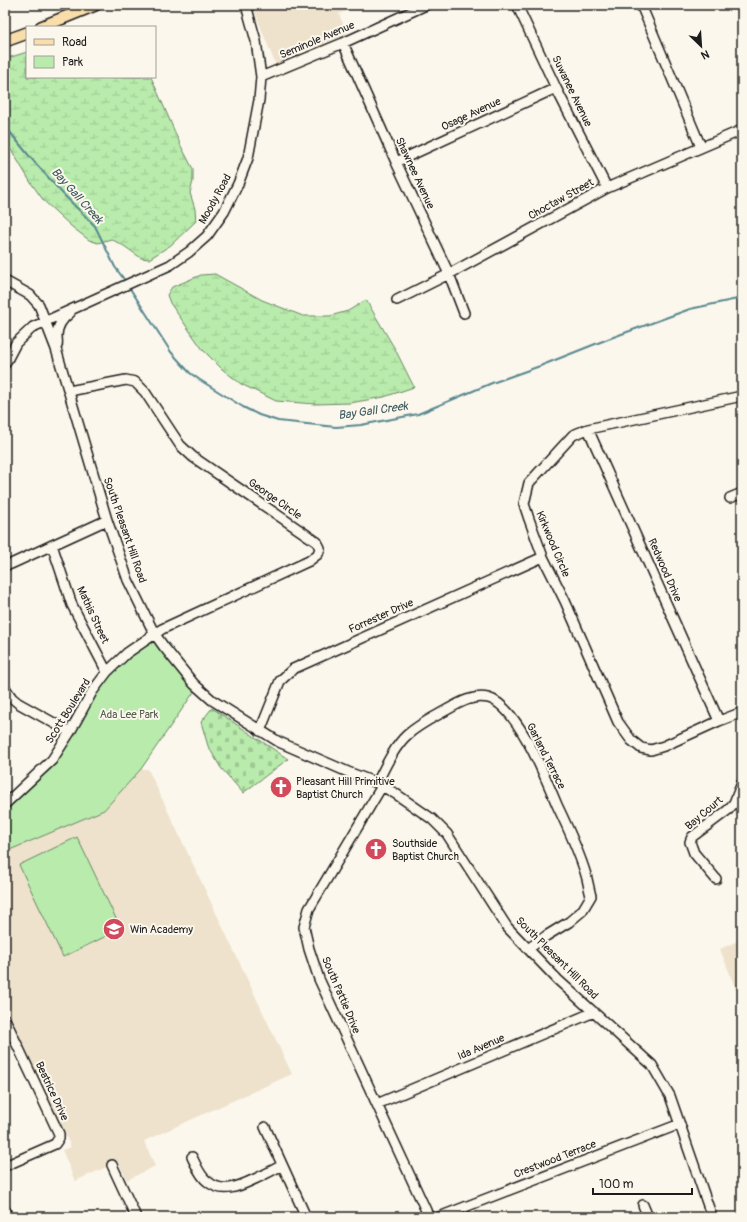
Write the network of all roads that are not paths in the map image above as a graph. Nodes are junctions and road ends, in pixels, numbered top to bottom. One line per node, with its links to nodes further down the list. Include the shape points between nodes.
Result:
1 (95, 5): 6 (main road)
2 (246, 5): 10 (street, Moody Road, via 256,41)
3 (426, 5): 9 (street, Seminole Avenue)
4 (517, 5): 11 (street, Suwanee Avenue)
5 (641, 5): 13 (street)
6 (43, 26)
7 (26, 33): 8 (main road)
8 (5, 41)
9 (343, 43): 10 (street, Seminole Avenue); 14 (street, Shawnee Avenue)
10 (261, 77): 19 (street, Moody Road, via 248,158 224,212 208,236 155,273)
11 (556, 88): 14 (street, Osage Avenue); 15 (street, Suwanee Avenue)
12 (742, 130): 13 (street, Choctaw Street)
13 (701, 147): 15 (street, Choctaw Street)
14 (396, 162): 16 (street, Shawnee Avenue)
15 (607, 188): 16 (street, Choctaw Street)
16 (449, 274): 18 (street, Choctaw Street); 20 (street, Shawnee Avenue)
17 (5, 281): 21 (street, South Pleasant Hill Road, via 30,295 39,305)
18 (397, 300)
19 (78, 307): 21 (street, Moody Road); 22 (street, via 61,322)
20 (464, 313)
21 (46, 321): 22 (street, South Pleasant Hill Road); 23 (street, Moody Road, via 24,334)
22 (56, 349): 24 (street, South Pleasant Hill Road)
23 (5, 364)
24 (69, 391): 29 (street, South Pleasant Hill Road); 33 (street, George Circle, via 126,380 135,382 145,392 180,445 193,457 317,542 320,548 318,554 309,561)
25 (742, 396): 26 (street, Kirkwood Circle)
26 (588, 429): 31 (street, Kirkwood Circle, via 573,436 529,483 524,504); 37 (street, Redwood Drive)
27 (742, 493): 28 (street)
28 (730, 498)
29 (107, 520): 30 (street); 33 (street, South Pleasant Hill Road, via 129,583)
30 (52, 545): 32 (street); 34 (street, Mathis Street, via 72,605)
31 (544, 557): 37 (street, Kirkwood Circle, via 618,722 631,740 641,748 651,750); 38 (street, Forrester Drive, via 293,669 280,681)
32 (5, 565)
33 (154, 633): 34 (street, Scott Boulevard); 38 (street, South Pleasant Hill Road, via 194,684 212,700)
34 (107, 672): 39 (street, Scott Boulevard, via 88,698)
35 (5, 688): 39 (street, via 18,704)
36 (742, 715): 37 (street, Kirkwood Circle, via 740,713)
37 (719, 721)
38 (260, 731): 41 (street, South Pleasant Hill Road, via 279,742)
39 (70, 732): 42 (street, Scott Boulevard, via 52,760)
40 (742, 783): 43 (street, Bay Court, via 734,803 728,810 692,837 690,842 694,853)
41 (380, 785): 44 (street, South Pleasant Hill Road, via 432,818 447,834 507,927); 44 (street, Garland Terrace, via 397,747 425,721 477,697 498,702 510,715 541,768 574,843 591,896 582,911 569,922); 47 (street, South Pattie Drive, via 309,908 304,927 319,979)
42 (5, 804)
43 (716, 879)
44 (528, 949): 45 (street, South Pleasant Hill Road)
45 (594, 1012): 47 (street, Ida Avenue); 48 (street, South Pleasant Hill Road, via 652,1065 670,1096)
46 (5, 1019): 53 (street, Beatrice Drive, via 59,1138 55,1144)
47 (377, 1104): 59 (street, South Pattie Drive)
48 (680, 1124): 60 (street, Crestwood Terrace); 62 (street, South Pleasant Hill Road)
49 (264, 1127): 52 (street)
50 (192, 1157): 52 (street, via 206,1181 224,1188 241,1185)
51 (112, 1165): 57 (street)
52 (282, 1165): 58 (street)
53 (5, 1166)
54 (643, 1205): 61 (street)
55 (5, 1210): 56 (street)
56 (8, 1217)
57 (136, 1217)
58 (306, 1217)
59 (429, 1217)
60 (439, 1217)
61 (648, 1217)
62 (712, 1217)

